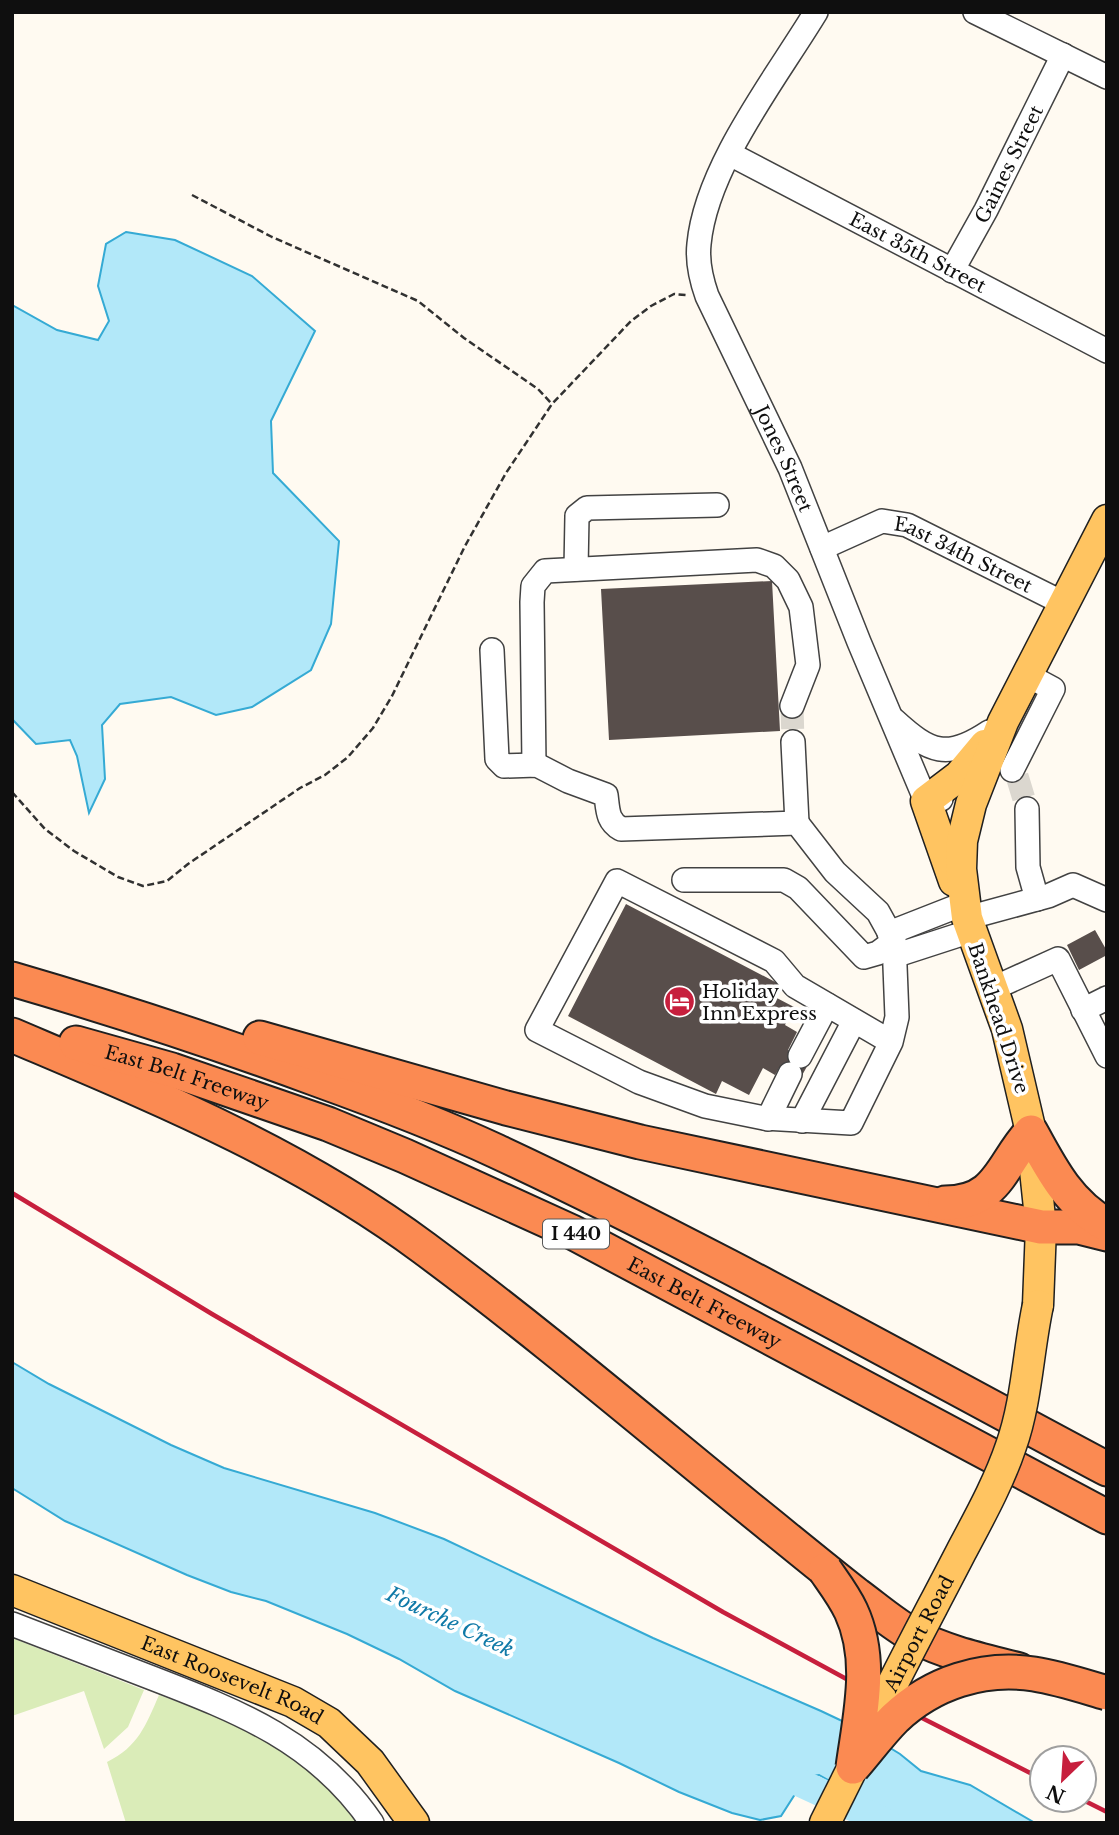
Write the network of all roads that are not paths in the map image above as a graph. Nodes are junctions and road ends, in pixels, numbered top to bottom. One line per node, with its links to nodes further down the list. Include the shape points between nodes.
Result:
1 (816, 12): 5 (street, Jones Street)
2 (975, 12): 3 (street)
3 (1063, 55): 4 (street); 6 (street, Gaines Street)
4 (1107, 77)
5 (730, 154): 6 (street, East 35th Street); 10 (street, Jones Street, via 701,227 699,267 707,296 790,468)
6 (953, 271): 7 (street, East 35th Street)
7 (1107, 351)
8 (717, 505): 11 (street, via 587,508 577,516)
9 (1107, 520): 12 (main road, Bankhead Drive)
10 (822, 548): 12 (street, East 34th Street, via 882,521 908,524); 16 (street, Jones Street)
11 (576, 569): 15 (street, via 757,560 774,566 788,580 801,607 808,665); 19 (street, via 545,571 533,586)
12 (1063, 603): 14 (main road, Bankhead Drive)
13 (492, 650): 19 (street, via 497,759 504,766)
14 (1027, 675): 17 (main road, Bankhead Drive); 20 (street, via 1053,689)
15 (792, 706)
16 (892, 718): 17 (street, via 918,739 949,750 971,744); 21 (street, Jones Street)
17 (1003, 722): 20 (main road, Bankhead Drive); 21 (main road, Bankhead Drive, via 960,776)
18 (793, 742): 23 (street)
19 (534, 765): 23 (street, via 606,795 612,824 621,829)
20 (1000, 770): 21 (street, via 951,796); 27 (main road, Bankhead Drive, via 971,804 962,841)
21 (926, 801): 27 (main road, Jones Street)
22 (1027, 809): 25 (street, via 1028,867)
23 (797, 823): 28 (street, via 835,872 878,912)
24 (684, 880): 28 (street, via 784,880 798,888 864,957)
25 (1037, 899): 26 (street, via 1073,885); 27 (street)
26 (1107, 900)
27 (967, 918): 28 (street); 30 (main road, Bankhead Drive)
28 (893, 943): 38 (street, via 897,1017)
29 (12, 979): 31 (highway, East Belt Freeway / I 440)
30 (994, 988): 34 (street, via 1058,959); 42 (main road, Bankhead Drive)
31 (59, 993): 43 (highway, via 204,1023 640,1142); 48 (highway, East Belt Freeway / I 440, via 261,1059 494,1150 677,1239)
32 (1107, 998): 34 (street)
33 (827, 1005): 35 (street); 40 (street); 40 (street, via 795,986 774,961 617,881 537,1030 639,1082 705,1106)
34 (1083, 1010): 39 (street)
35 (854, 1021): 38 (street); 41 (street)
36 (12, 1026): 49 (highway, East Belt Freeway / I 440, via 172,1070 405,1156 572,1232)
37 (12, 1035): 50 (highway, via 215,1123 316,1176 421,1245)
38 (891, 1042): 41 (street, via 851,1123)
39 (1106, 1055)
40 (768, 1119): 41 (street)
41 (802, 1121)
42 (1031, 1132): 43 (highway, via 988,1190 961,1203); 44 (highway, via 1068,1194); 45 (main road, Bankhead Drive)
43 (929, 1203): 45 (highway)
44 (1107, 1225)
45 (1041, 1227): 46 (highway, via 1079,1227); 47 (main road, Bankhead Drive, bridge, via 1038,1305)
46 (1107, 1234)
47 (1012, 1445): 53 (main road, Airport Road, bridge)
48 (1107, 1469)
49 (1107, 1517)
50 (825, 1570): 53 (highway, bridge); 56 (highway, bridge, via 852,1613 864,1662)
51 (12, 1590): 58 (main road, East Roosevelt Road, via 293,1702 329,1723 370,1762)
52 (12, 1624): 57 (street, via 234,1710 278,1734 315,1760 359,1803)
53 (917, 1637): 54 (highway, bridge); 56 (main road, Airport Road, bridge)
54 (1031, 1674): 55 (highway, bridge); 56 (highway, bridge, via 977,1675 939,1688 896,1718)
55 (1107, 1693)
56 (853, 1767): 59 (main road, Airport Road)
57 (372, 1823)
58 (414, 1823)
59 (825, 1823)

